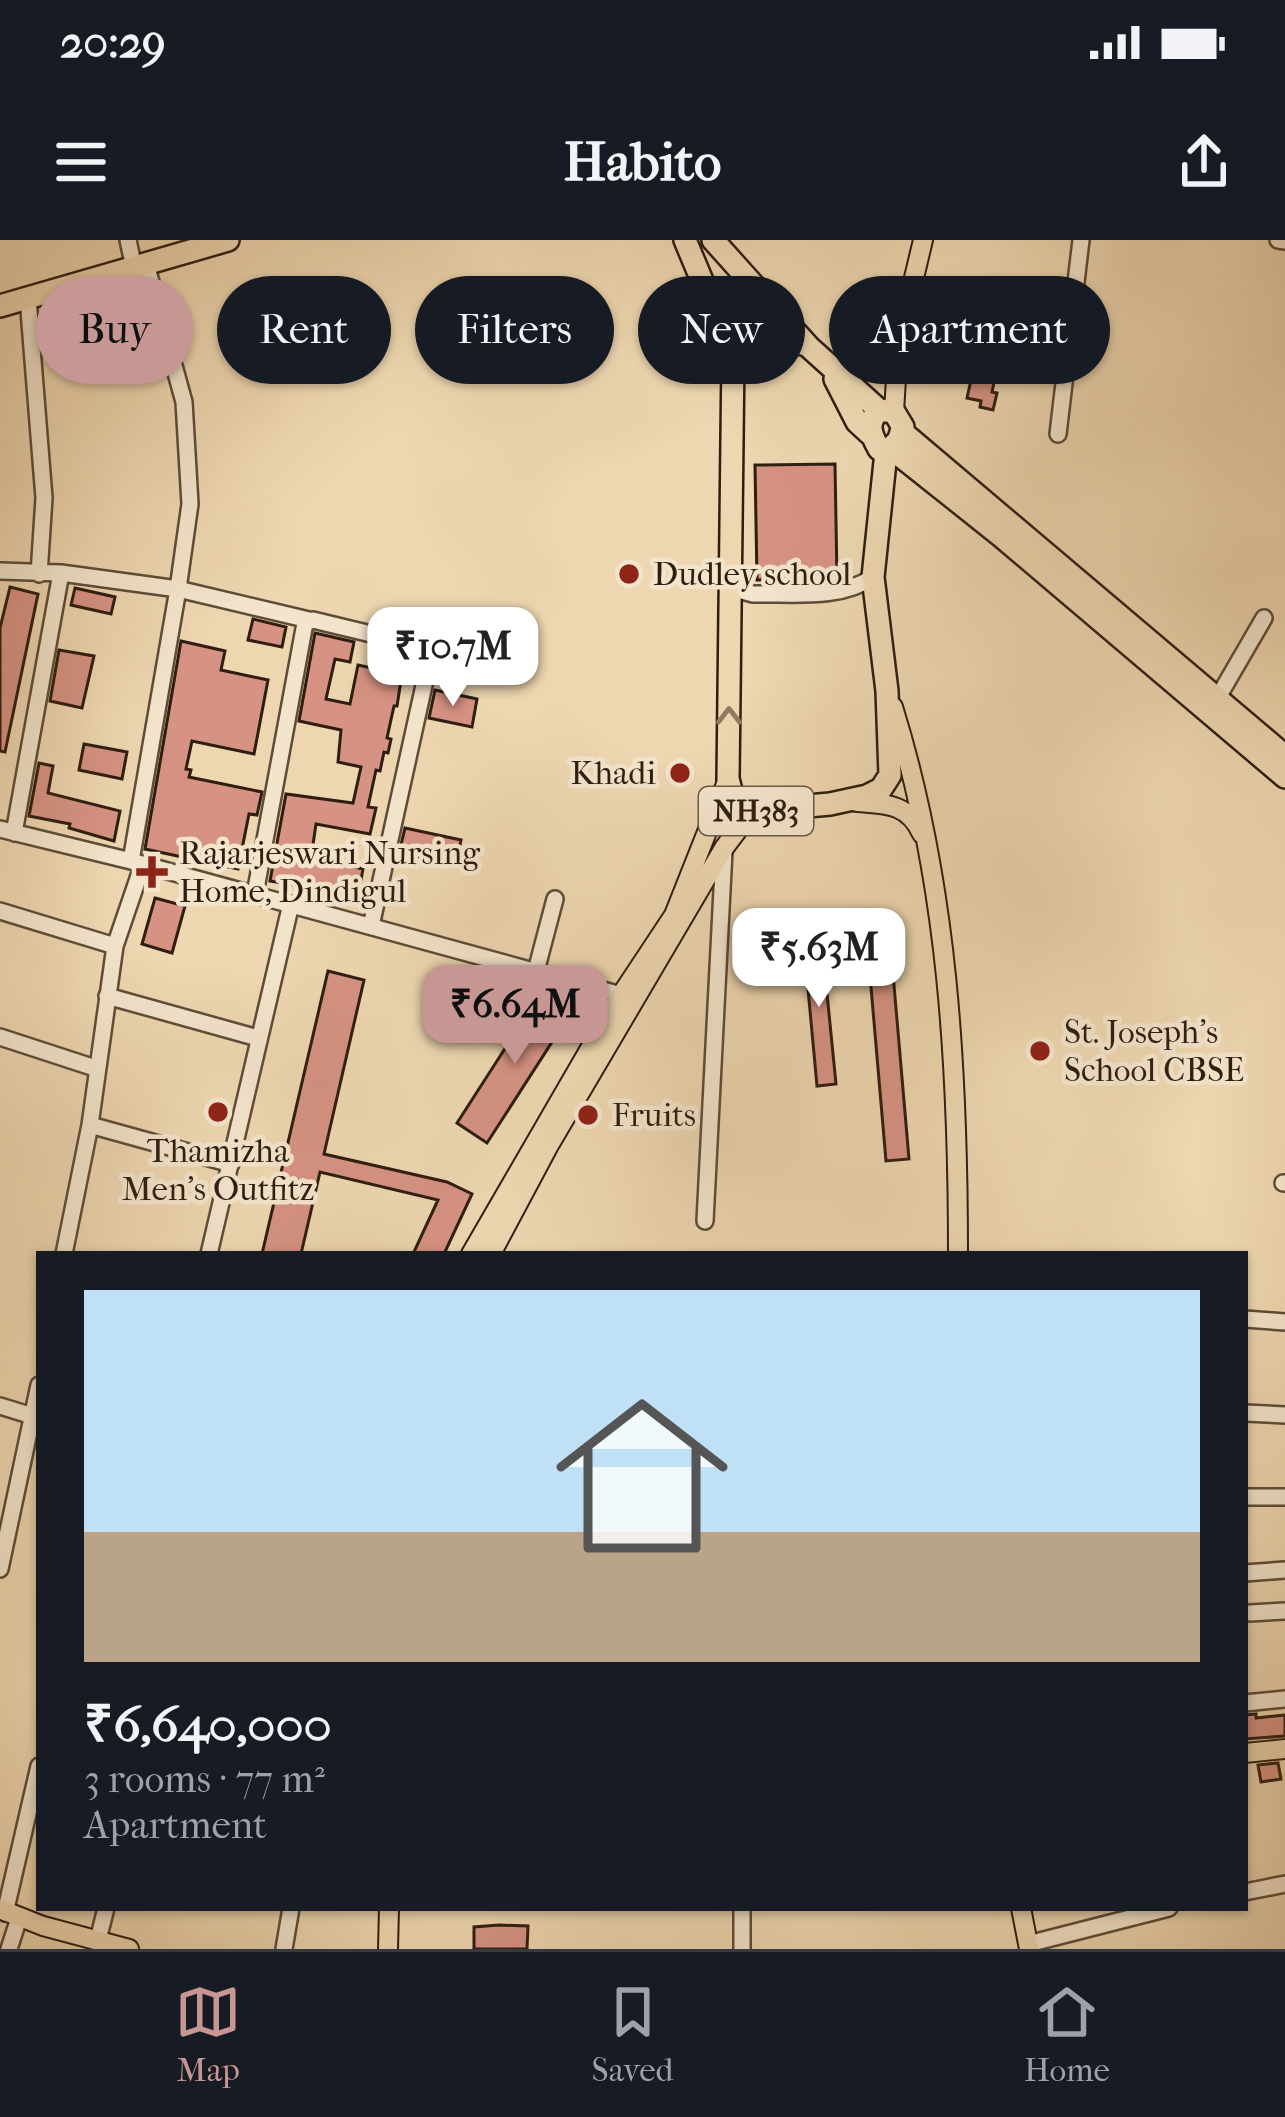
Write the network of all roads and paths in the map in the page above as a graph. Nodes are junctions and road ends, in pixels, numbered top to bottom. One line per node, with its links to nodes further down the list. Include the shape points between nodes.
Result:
1 (128, 240): 7 (street)
2 (228, 240): 7 (highway)
3 (685, 240): 8 (highway, NH383)
4 (713, 240): 12 (highway)
5 (923, 240): 14 (main road, via 898,345)
6 (1081, 240): 15 (street)
7 (140, 266): 9 (highway); 23 (street, via 184,402 190,504)
8 (700, 276)
9 (28, 298): 10 (highway); 21 (street, via 44,498)
10 (0, 306)
11 (805, 346): 12 (highway)
12 (816, 352): 14 (highway); 14 (highway, via 879,449)
13 (733, 384): 17 (highway, NH383)
14 (891, 431): 16 (highway); 18 (highway, NH383); 27 (highway)
15 (1058, 434)
16 (937, 484): 18 (highway, via 908,478); 29 (highway)
17 (730, 490): 22 (street, via 742,591 839,592); 30 (highway, NH383, one-way to 17)
18 (881, 498): 22 (highway, NH383)
19 (0, 572): 21 (street)
20 (61, 573): 21 (street); 23 (street); 33 (street)
21 (39, 574)
22 (873, 577): 26 (highway, NH383)
23 (178, 589): 25 (street); 36 (street)
24 (1264, 618): 27 (street)
25 (308, 620): 37 (street); 41 (street, via 431,652)
26 (887, 691): 31 (highway, NH383, via 890,775 881,789); 35 (main road)
27 (1217, 699): 28 (highway)
28 (1285, 756)
29 (1285, 777)
30 (728, 779): 32 (highway, NH383); 44 (main road, via 674,915)
31 (846, 801): 32 (highway, NH383); 35 (main road, via 904,808)
32 (752, 811): 34 (main road)
33 (7, 831): 36 (street)
34 (724, 848): 51 (main road); 52 (street)
35 (929, 850): 57 (main road, via 949,988)
36 (137, 862): 37 (street); 42 (street)
37 (254, 894): 39 (street)
38 (555, 899): 43 (street)
39 (291, 904): 41 (street); 47 (street)
40 (0, 911): 42 (street)
41 (371, 926): 43 (street)
42 (115, 946): 45 (street)
43 (536, 971): 44 (street)
44 (621, 995): 51 (main road)
45 (107, 996): 47 (street); 48 (street)
46 (0, 1037): 48 (street)
47 (258, 1038): 50 (street)
48 (95, 1068): 49 (street)
49 (90, 1125): 50 (street); 53 (street)
50 (231, 1164): 54 (street)
51 (525, 1172): 55 (main road); 56 (main road)
52 (705, 1221)
53 (65, 1251)
54 (210, 1251)
55 (473, 1251)
56 (492, 1251)
57 (958, 1251)
58 (1248, 1319): 59 (street)
59 (1285, 1322)
60 (0, 1406): 63 (street)
61 (1248, 1413): 62 (street)
62 (1285, 1415)
63 (36, 1417): 66 (street)
64 (1248, 1497): 65 (street)
65 (1285, 1497)
66 (0, 1569)
67 (1285, 1570): 68 (street)
68 (1248, 1573)
69 (1285, 1611): 70 (street)
70 (1250, 1613)
71 (1285, 1700): 72 (street)
72 (1248, 1703)
73 (1285, 1749): 74 (main road)
74 (1248, 1753)
75 (36, 1780): 84 (street)
76 (1285, 1884): 77 (street)
77 (1248, 1891)
78 (107, 1911): 85 (street)
79 (290, 1911): 88 (street)
80 (389, 1911): 89 (main road)
81 (742, 1911): 90 (street)
82 (1022, 1911): 86 (main road)
83 (1152, 1911): 86 (street)
84 (8, 1913): 85 (main road); 87 (street)
85 (114, 1946)
86 (1028, 1947)
87 (9, 1949)
88 (284, 1949)
89 (388, 1949)
90 (742, 1949)

